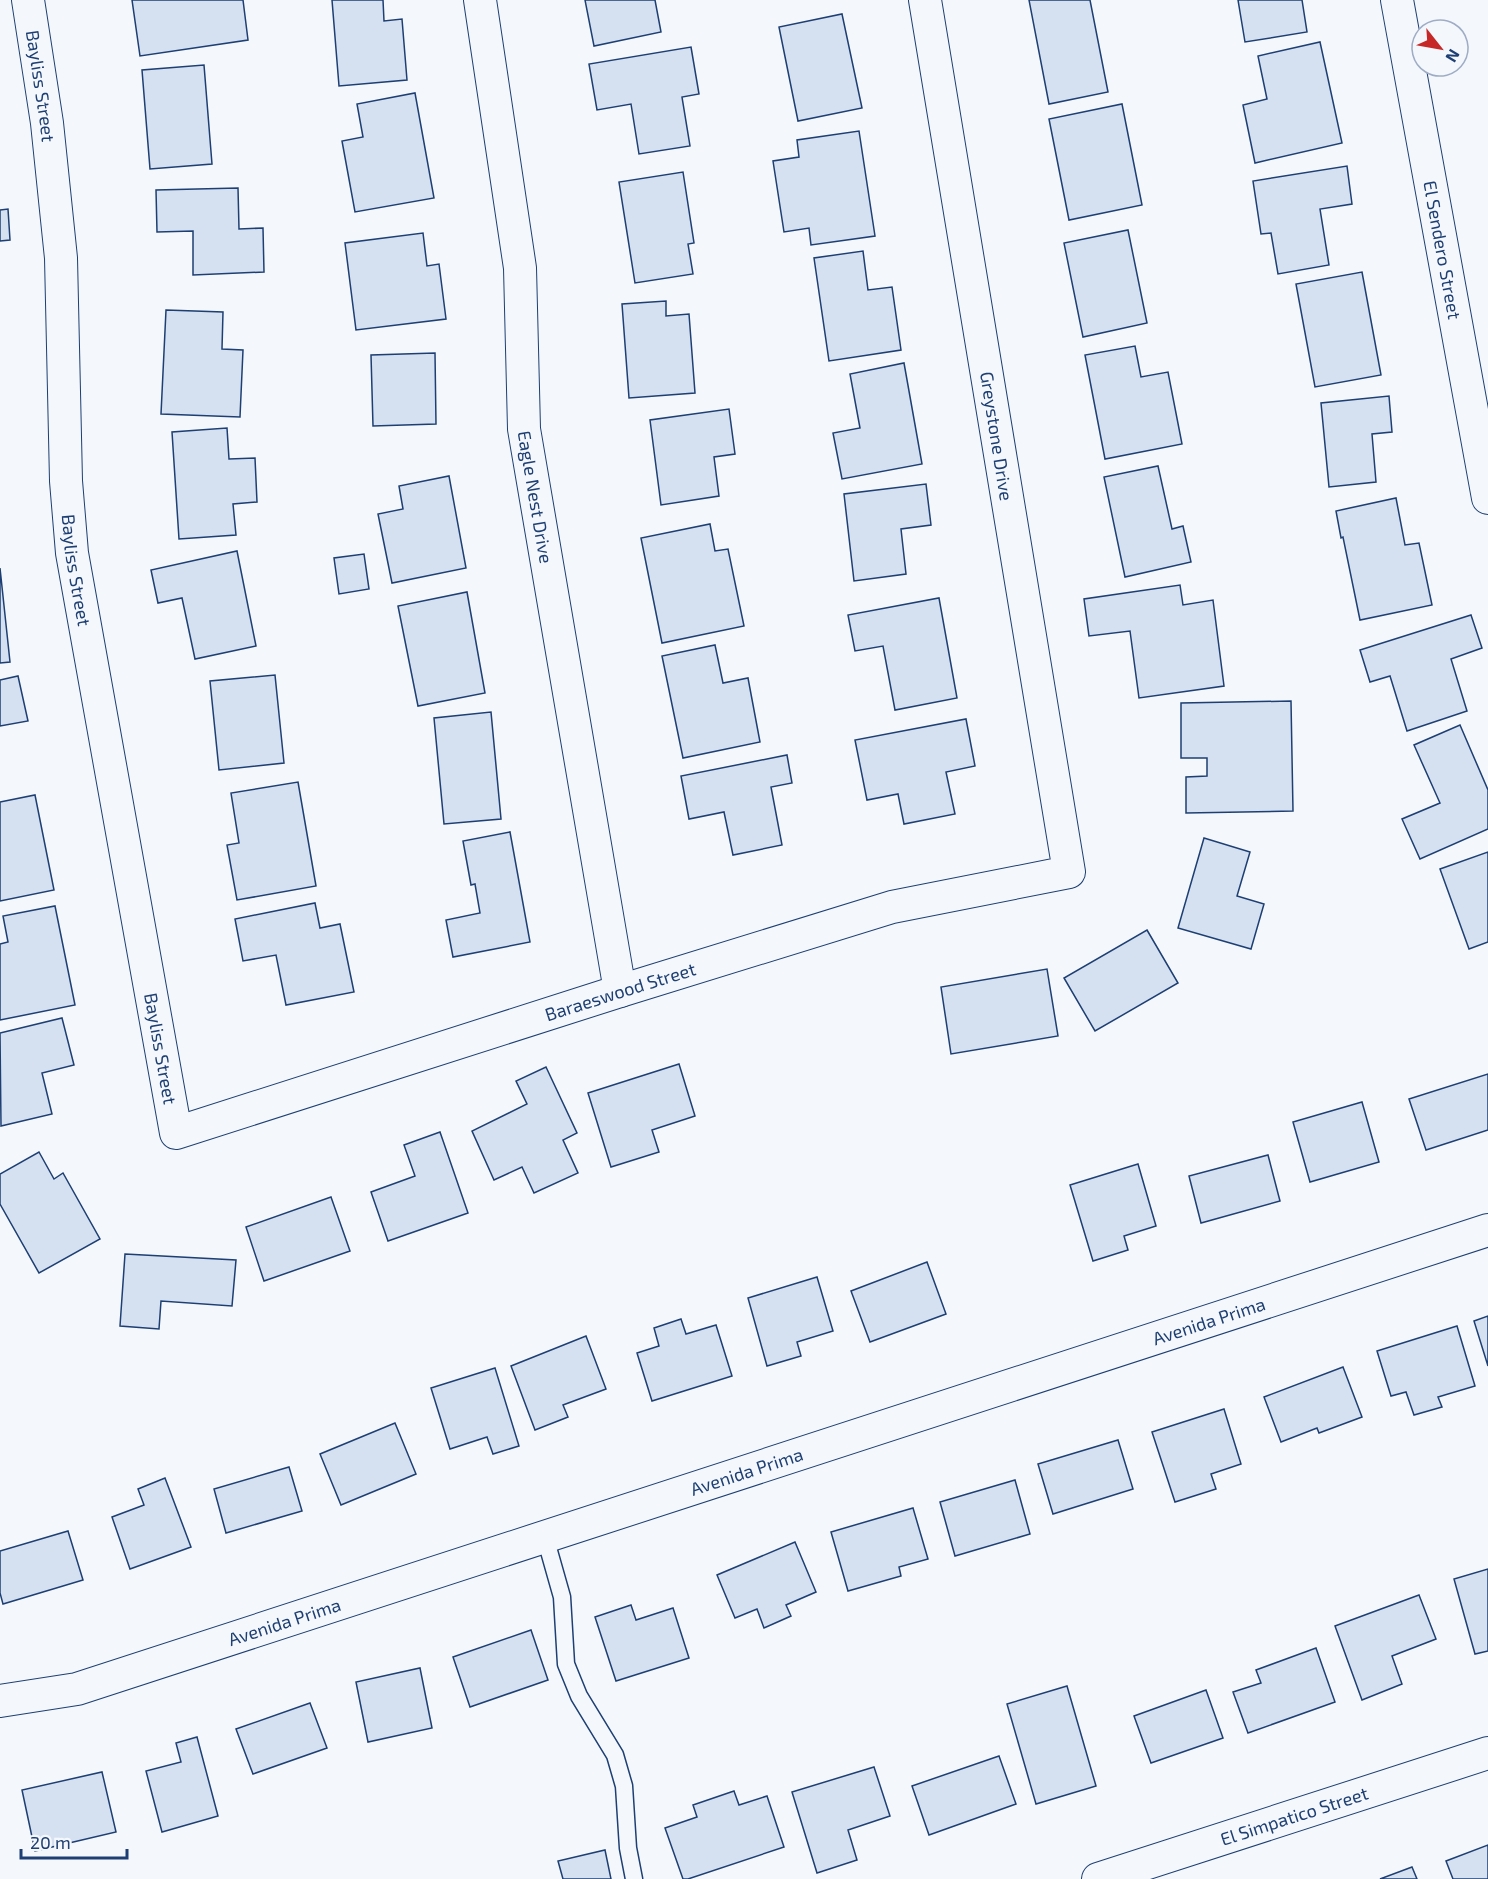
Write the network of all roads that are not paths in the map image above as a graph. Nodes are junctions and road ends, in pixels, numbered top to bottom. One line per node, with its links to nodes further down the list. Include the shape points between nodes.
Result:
1 (28, 0): 8 (street, Bayliss Street, via 47,123 61,258 66,481 72,553)
2 (480, 0): 7 (street, Eagle Nest Drive, via 520,268 524,429)
3 (926, 0): 6 (street, Greystone Drive)
4 (1397, 0): 5 (street, El Sendero Street)
5 (1488, 498)
6 (1070, 872): 7 (street, Baraeswood Street, via 892,907)
7 (620, 991): 8 (street, Baraeswood Street)
8 (176, 1133)
9 (1488, 1230): 10 (street, Avenida Prima)
10 (545, 1537): 11 (street, Avenida Prima, via 77,1689); 13 (lane, via 562,1597 566,1664 579,1696 615,1755 624,1786)
11 (0, 1701)
12 (1488, 1753): 14 (street, El Simpatico Street)
13 (634, 1879)
14 (1098, 1879)

